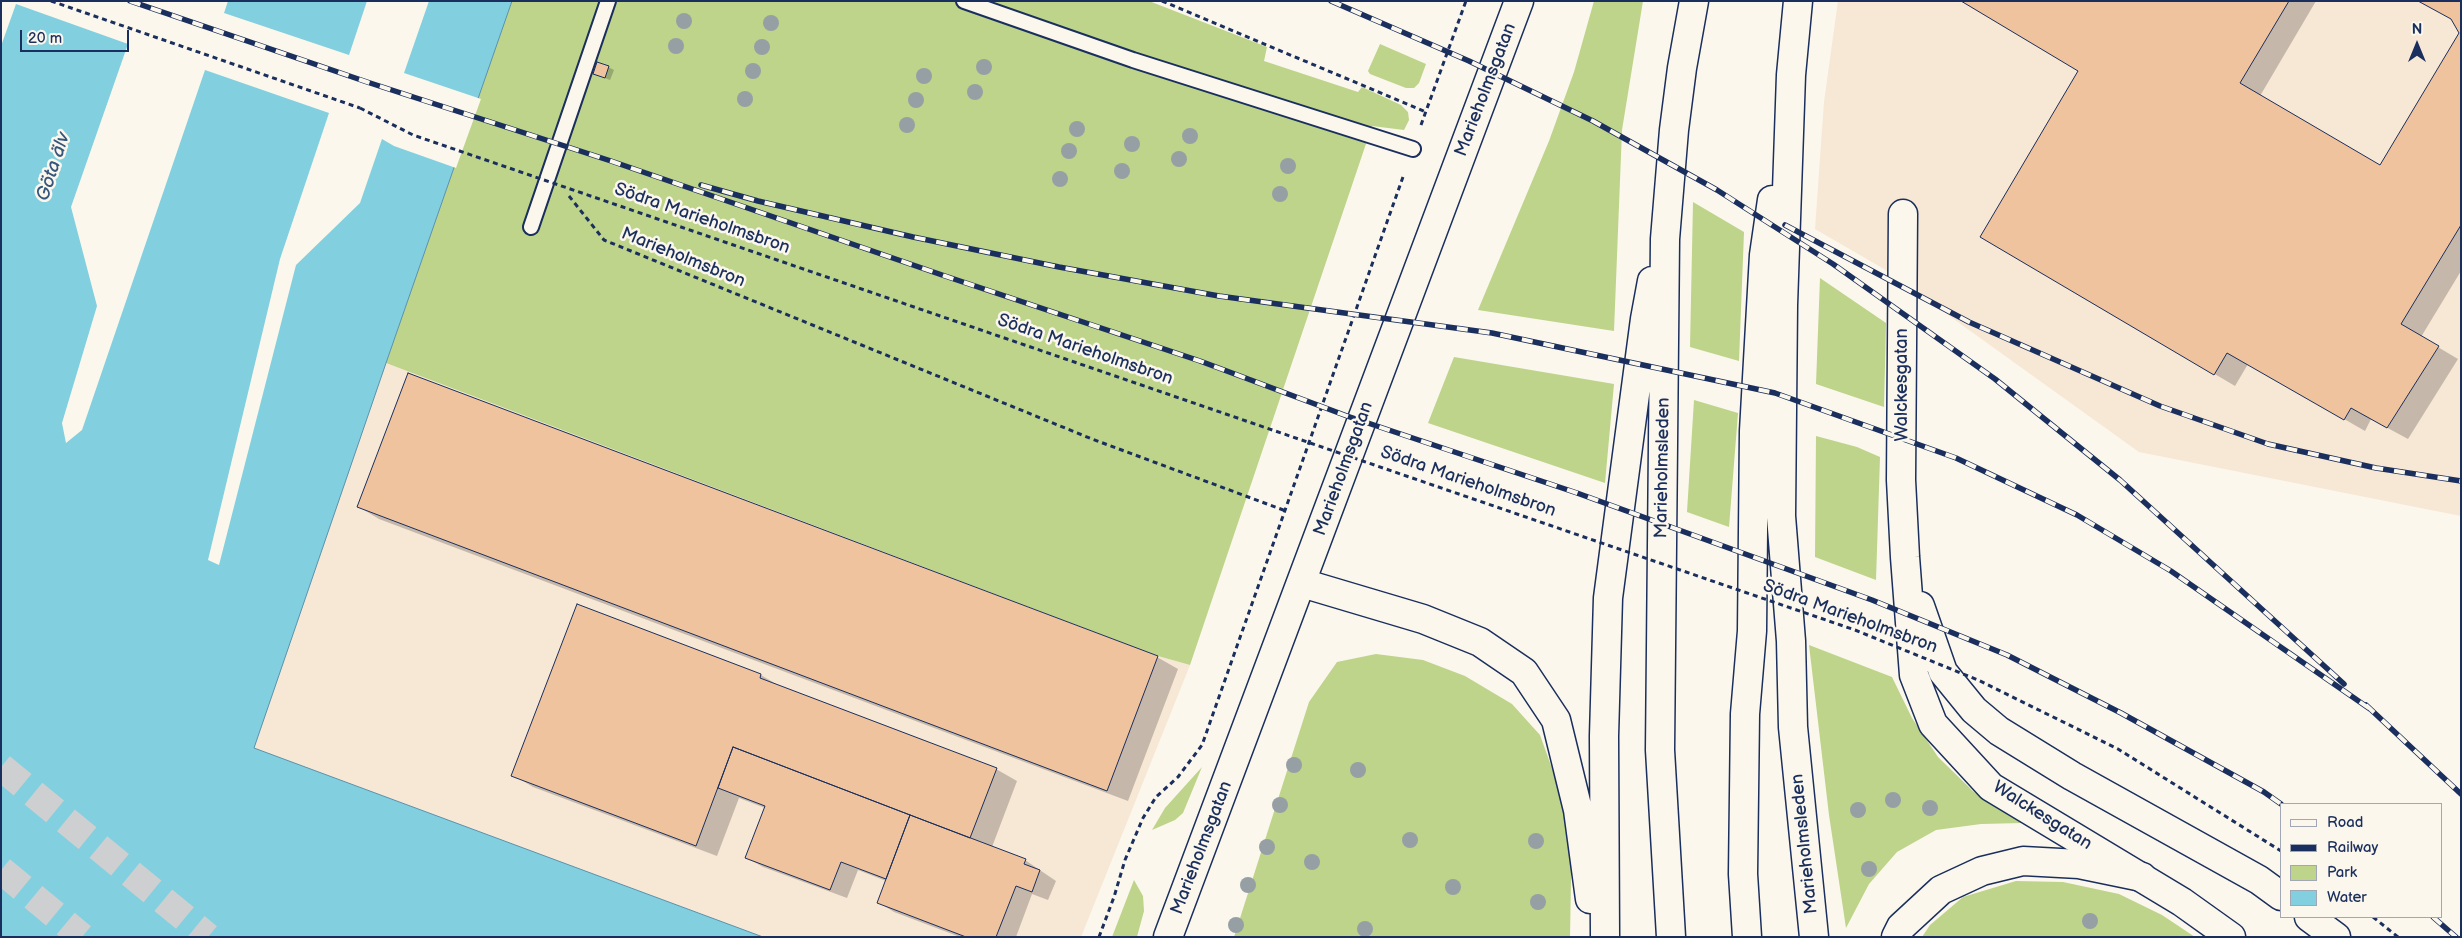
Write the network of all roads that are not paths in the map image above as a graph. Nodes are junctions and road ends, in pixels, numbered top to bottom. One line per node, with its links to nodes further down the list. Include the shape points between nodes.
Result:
1 (608, 1): 10 (lane)
2 (964, 1): 7 (lane, via 1133,60)
3 (1520, 1): 12 (main road, Marieholmsgatan)
4 (1694, 1): 8 (main road, Marieholmsleden, via 1682,68)
5 (1798, 1): 6 (main road, Marieholmsleden)
6 (1791, 75): 20 (main road, via 1764,255 1754,431 1752,632 1746,714 1742,874); 21 (main road, Marieholmsleden, via 1783,305 1781,516 1791,641 1793,727)
7 (1413, 149)
8 (1667, 196): 18 (main road, via 1645,319 1608,598 1604,736); 19 (main road, Marieholmsleden, via 1660,750)
9 (1904, 214): 11 (main road, Walckesgatan, via 1901,480)
10 (531, 227)
11 (1905, 557): 13 (main road, Walckesgatan, via 1914,675 1933,724 1991,787); 14 (main road, Walckesgatan, via 1942,672 1974,710 1999,731 2072,776 2259,880)
12 (1302, 583): 16 (main road, Marieholmsgatan); 17 (main road, via 1472,638 1524,672 1556,720 1578,810)
13 (2142, 878): 22 (main road, via 2079,864 2023,861 1990,869 1941,890 1901,927); 23 (main road, Walckesgatan)
14 (2280, 895)
15 (2310, 918): 24 (main road)
16 (1168, 937)
17 (1595, 937)
18 (1605, 937)
19 (1671, 937)
20 (1747, 937)
21 (1814, 937)
22 (1896, 937)
23 (2232, 937)
24 (2336, 937)

